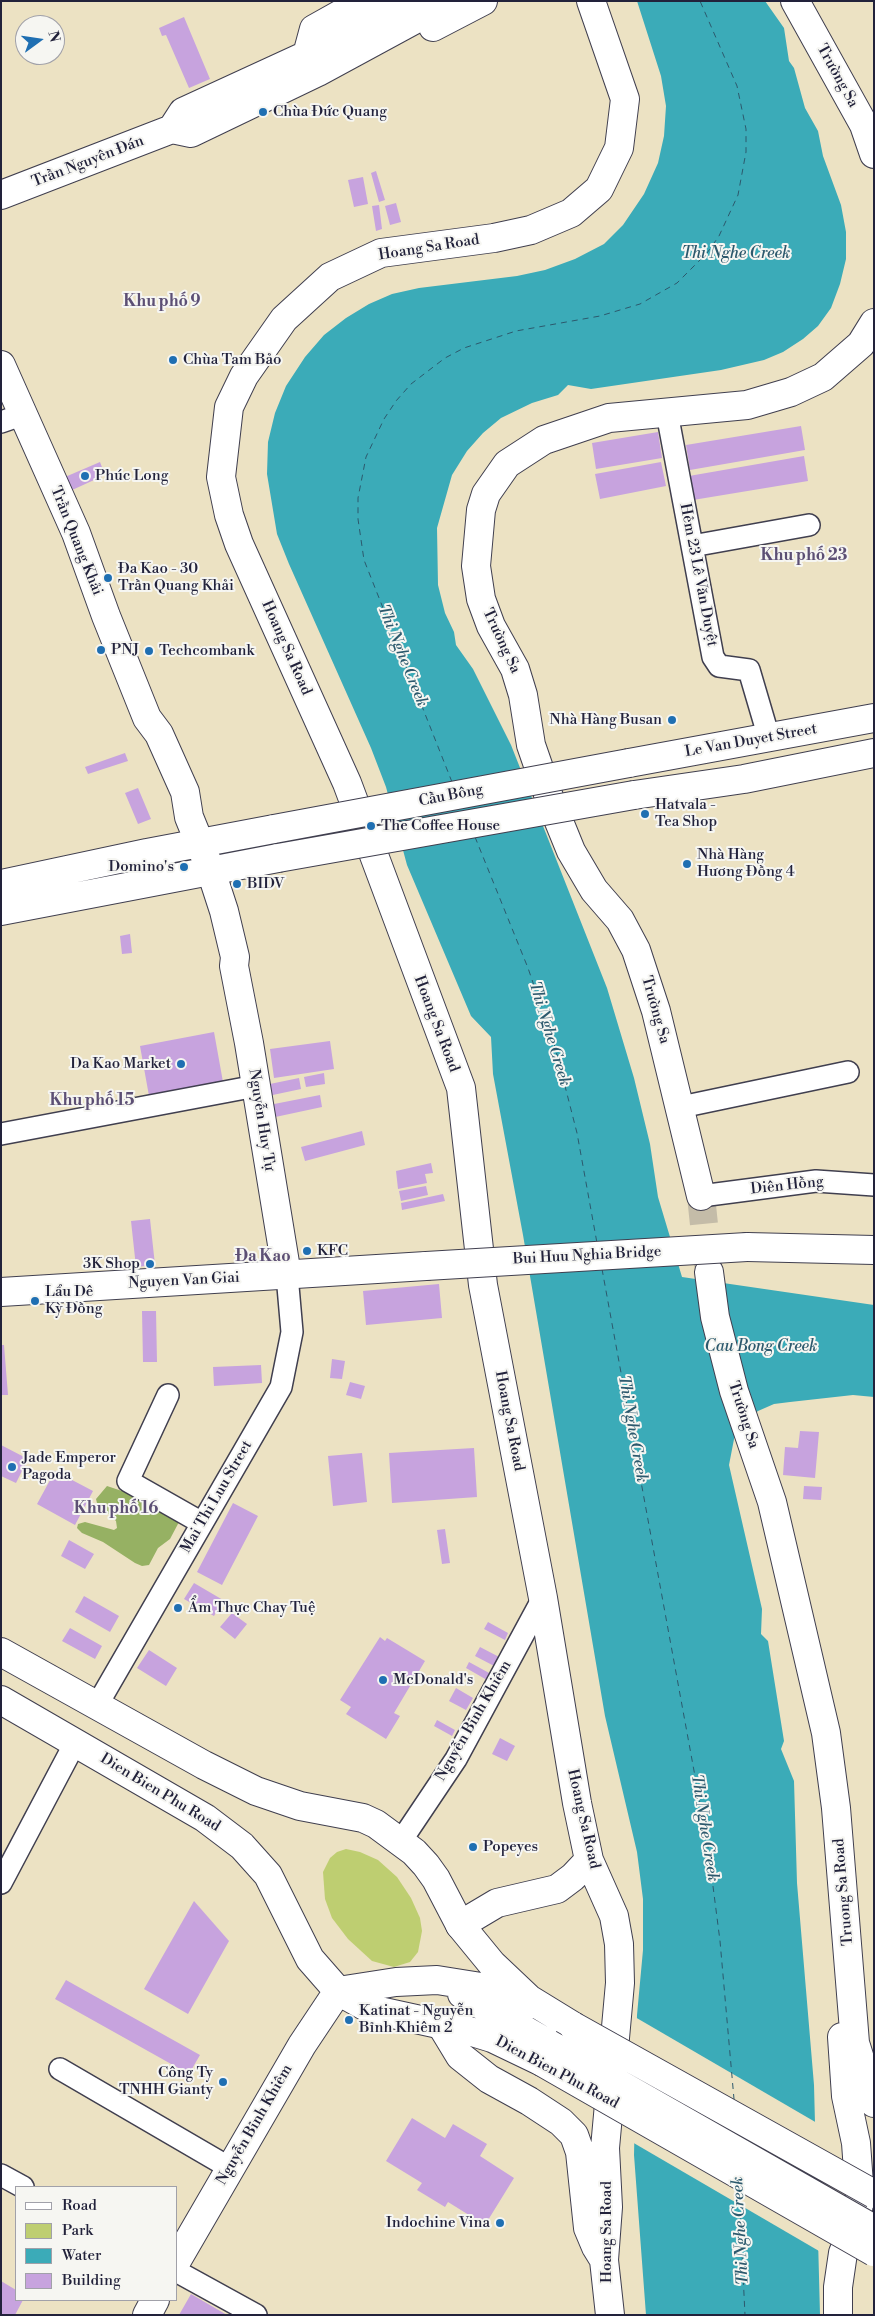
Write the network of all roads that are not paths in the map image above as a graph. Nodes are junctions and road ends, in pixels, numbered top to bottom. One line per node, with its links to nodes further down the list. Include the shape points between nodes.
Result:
1 (364, 1): 7 (street, via 314,29)
2 (405, 1): 7 (street)
3 (449, 1): 7 (street)
4 (483, 1): 7 (street, via 343,74)
5 (591, 1): 39 (street, Hoang Sa Road, via 625,99 619,148 599,189 571,213 531,230 381,253 330,277 284,320 244,376 229,407 221,477 228,515 239,544 347,783 461,1088 483,1285)
6 (795, 1): 8 (street, Trường Sa)
7 (318, 60): 10 (street, Trần Nguyên Đán, via 191,133 172,129)
8 (869, 124): 9 (street, Trường Sa)
9 (874, 154)
10 (2, 196)
11 (874, 323): 13 (street, Trường Sa, via 861,344 823,377 791,392 747,405)
12 (3, 371): 14 (street, Trần Quang Khải)
13 (667, 413): 16 (street, Hẻm 23 Lê Văn Duyệt); 27 (street, Trường Sa, via 609,418 544,440 507,464 486,494 481,510 476,566 481,599 491,626 516,669 530,745 549,797 571,850 594,890 620,920 636,950)
14 (13, 418): 21 (street, Trần Quang Khải, via 76,533 147,718 148,740 177,806 189,817)
15 (809, 525): 16 (street)
16 (692, 546): 18 (street, Hẻm 23 Lê Văn Duyệt, via 713,658 720,666 749,670)
17 (874, 718): 18 (street, Le Van Duyet Street)
18 (769, 738): 20 (street, Le Van Duyet Street)
19 (874, 753): 22 (street, Cầu Bông, bridge, via 744,779 634,795)
20 (629, 763): 21 (street, Cầu Bông, bridge)
21 (200, 843): 22 (street, Trần Quang Khải); 23 (street, Cầu Bông)
22 (211, 870): 24 (street, Cầu Bông); 26 (street, Nguyễn Huy Tự, via 229,958 234,966)
23 (1, 884)
24 (1, 911)
25 (848, 1072): 27 (street)
26 (256, 1086): 28 (street); 34 (street, Nguyễn Huy Tự)
27 (681, 1107): 30 (street, Trường Sa)
28 (1, 1134)
29 (874, 1185): 30 (street, Diên Hồng, via 816,1181)
30 (701, 1196)
31 (874, 1250): 32 (street, Bui Huu Nghia Bridge, bridge, via 747,1247)
32 (426, 1266): 34 (street, Nguyen Van Giai)
33 (708, 1272): 37 (street, Trường Sa, via 715,1317 734,1391)
34 (287, 1275): 35 (street, Nguyen Van Giai); 38 (street, Mai Thi Luu Street, via 292,1332 281,1387)
35 (1, 1292)
36 (168, 1395): 38 (street, via 128,1481)
37 (762, 1470): 49 (street, Truong Sa Road, via 788,1565 826,1733 836,1808)
38 (202, 1522): 42 (street, Mai Thi Luu Street)
39 (543, 1598): 44 (street, Nguyễn Bỉnh Khiêm, via 456,1759); 45 (street, Hoang Sa Road)
40 (1, 1652): 42 (street, Dien Bien Phu Road)
41 (1, 1700): 43 (street, Dien Bien Phu Road)
42 (96, 1706): 44 (street, Dien Bien Phu Road, via 256,1791 300,1806 363,1818)
43 (75, 1743): 46 (street); 48 (street, Dien Bien Phu Road, via 205,1818 242,1846 268,1875 310,1959)
44 (401, 1841): 47 (street, Dien Bien Phu Road, via 436,1879)
45 (589, 1860): 47 (street, via 573,1878 557,1889 497,1903); 61 (street, Hoang Sa Road, via 614,1916 619,1944 620,1983 605,2148 608,2207)
46 (1, 1883)
47 (460, 1925): 51 (street, Dien Bien Phu Road, via 476,1946 529,1999)
48 (338, 1992): 50 (street, Dien Bien Phu Road, via 384,2014); 51 (street, via 396,1982 437,1980); 54 (street, Nguyễn Bỉnh Khiêm, via 302,2045)
49 (852, 1997): 53 (street, Truong Sa Road, via 856,2043); 67 (street, via 842,2026 842,2048 846,2096 856,2143 860,2198 856,2221 843,2253)
50 (440, 2023): 51 (street, Dien Bien Phu Road, via 492,2038); 61 (street, via 460,2056 489,2079 561,2122 574,2135 580,2152 588,2228)
51 (556, 2035): 57 (street, Dien Bien Phu Road, bridge); 58 (street, bridge); 59 (street, Dien Bien Phu Road, bridge)
52 (60, 2069): 54 (street)
53 (874, 2103)
54 (230, 2168): 60 (street, Nguyễn Bỉnh Khiêm)
55 (1, 2175): 56 (street)
56 (21, 2186)
57 (874, 2194)
58 (874, 2229)
59 (874, 2252)
60 (178, 2259)
61 (604, 2260): 66 (street, Hoang Sa Road)
62 (178, 2272): 65 (street)
63 (154, 2301): 64 (street)
64 (147, 2315)
65 (256, 2315)
66 (610, 2315)
67 (838, 2315)

